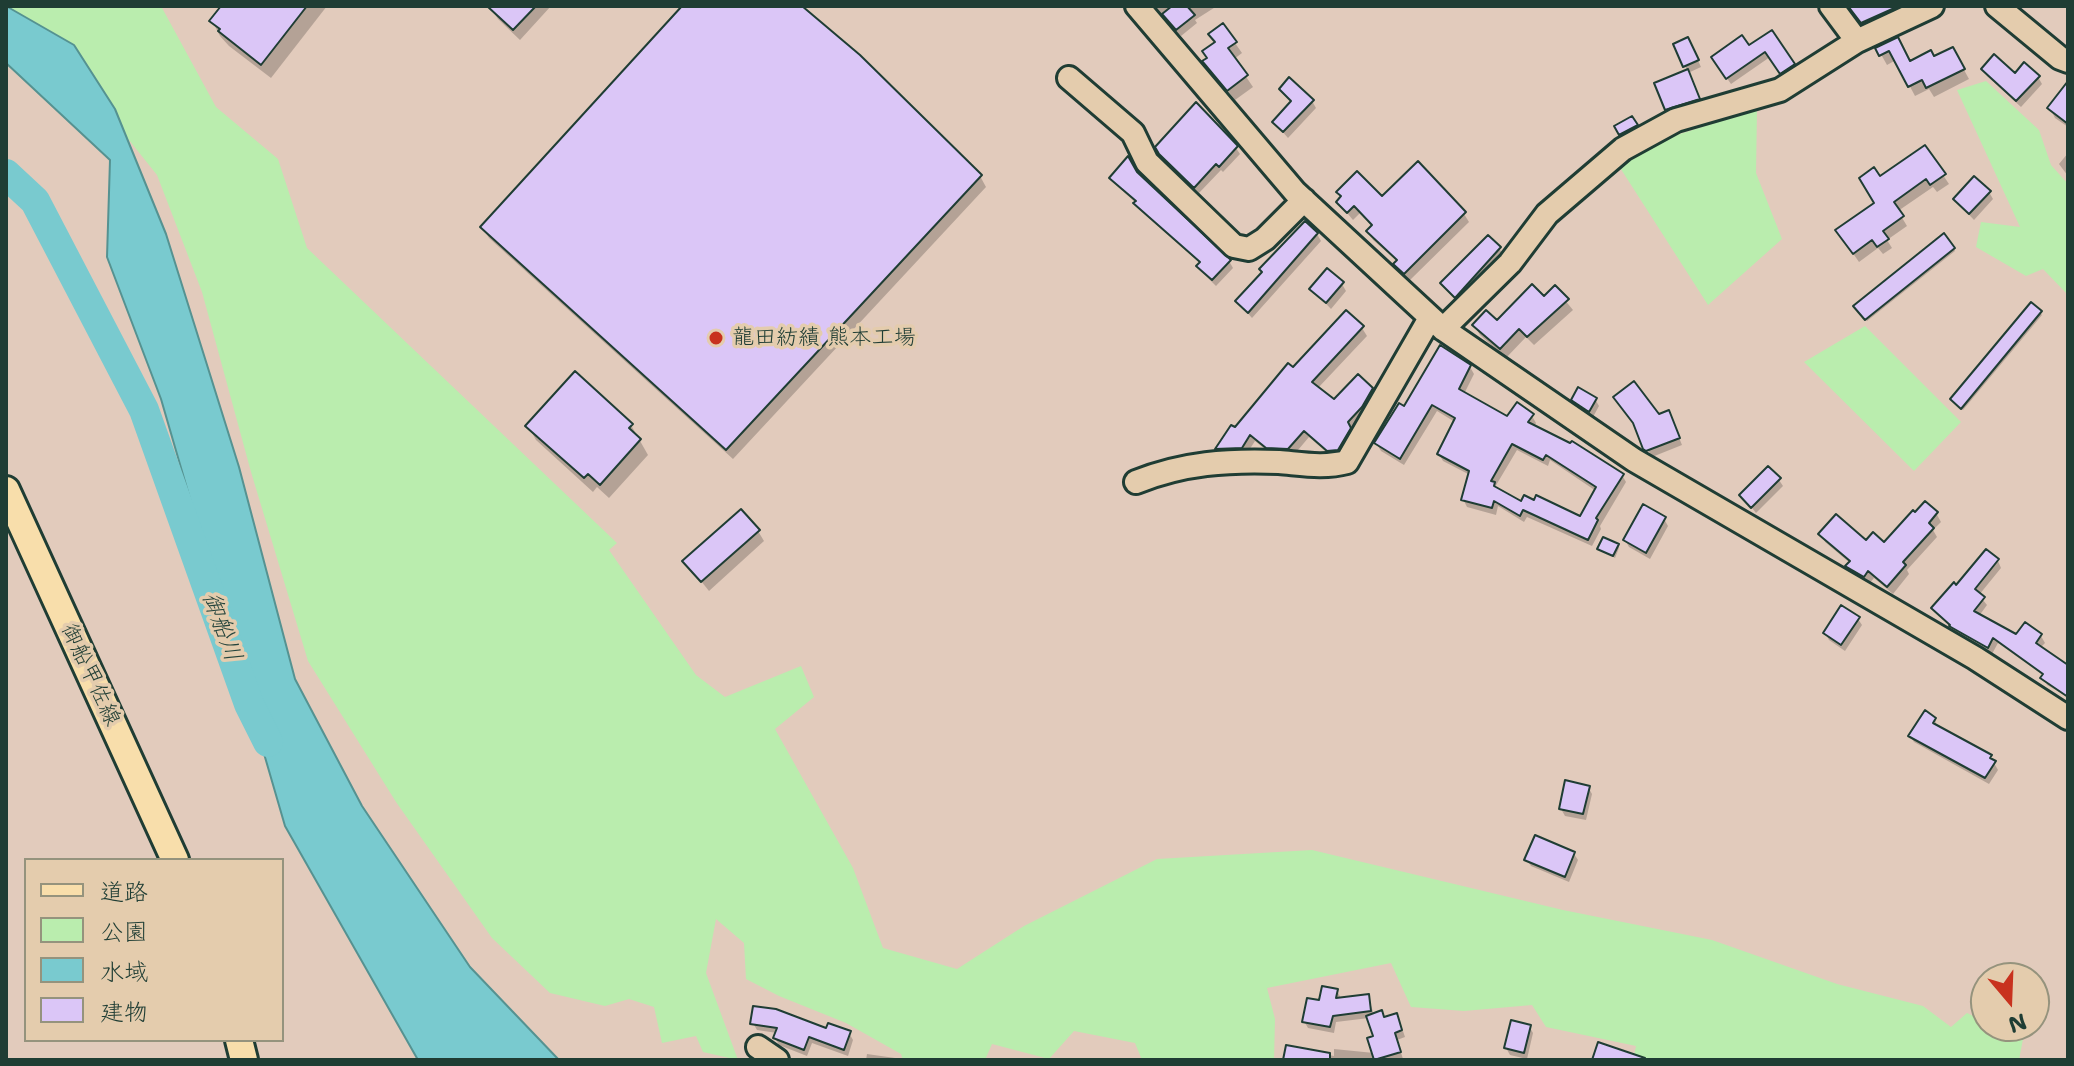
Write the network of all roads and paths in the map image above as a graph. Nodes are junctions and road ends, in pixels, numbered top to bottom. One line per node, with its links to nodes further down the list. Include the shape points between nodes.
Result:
1 (1137, 6): 8 (street)
2 (1831, 6): 5 (street)
3 (1932, 6): 5 (street)
4 (1997, 6): 6 (street)
5 (1857, 41): 9 (street, via 1780,90 1676,120 1623,149 1547,214 1510,263)
6 (2068, 61)
7 (1069, 78): 8 (street, via 1133,133 1147,162 1234,246 1249,249 1265,239)
8 (1304, 200): 9 (street)
9 (1437, 323): 10 (street, via 1347,462 1214,463 1184,466); 12 (street, via 1634,460 1975,658)
10 (1136, 482)
11 (6, 490): 13 (main road, 御船甲佐線)
12 (2068, 718)
13 (174, 858)
14 (758, 1047): 15 (street)
15 (777, 1060)

